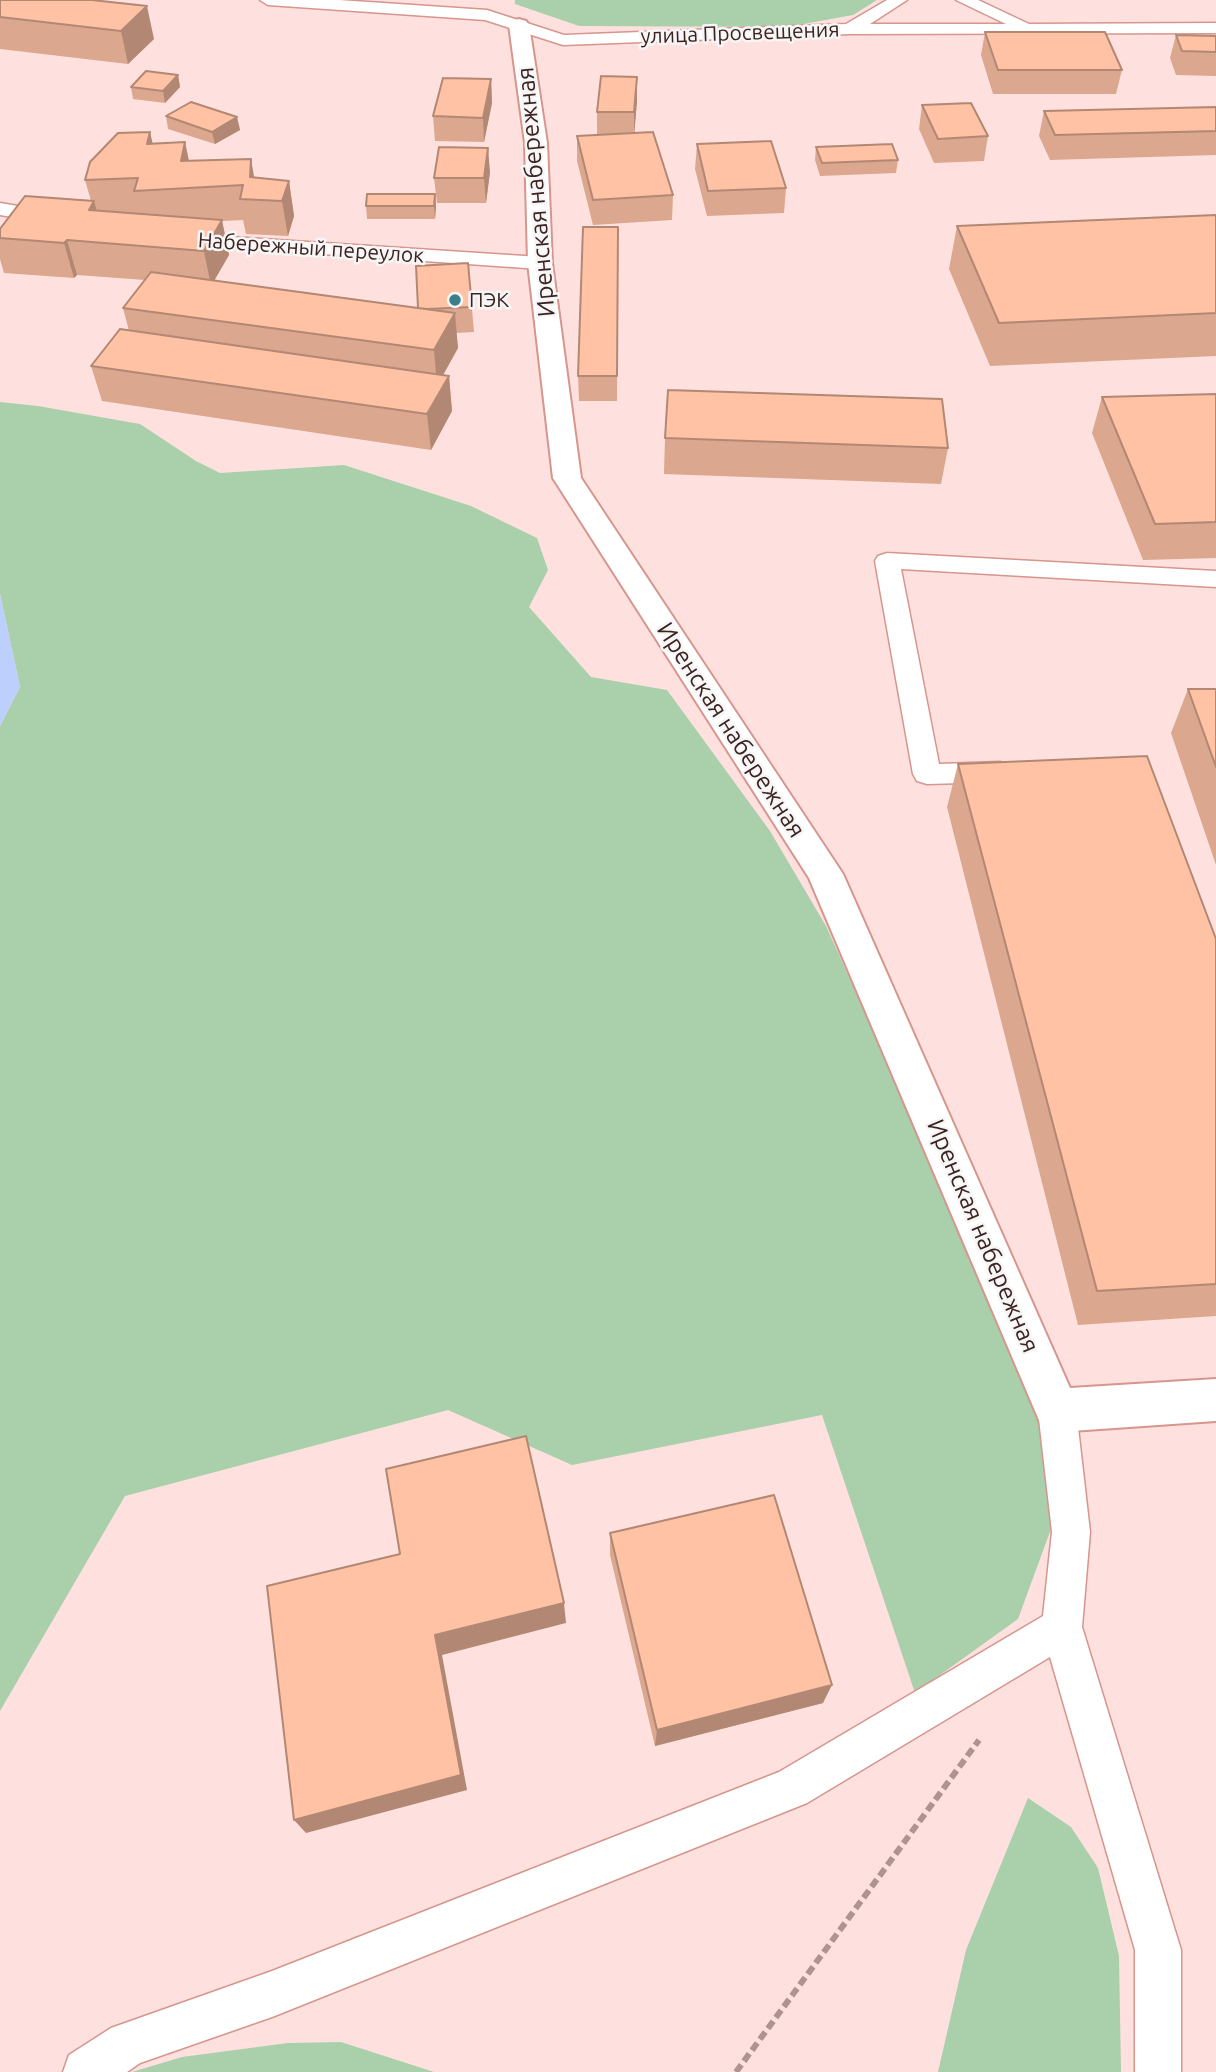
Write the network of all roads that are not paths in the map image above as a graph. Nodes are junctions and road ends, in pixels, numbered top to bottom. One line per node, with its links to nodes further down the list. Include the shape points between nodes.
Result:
1 (268, 0): 4 (lane, улица Просвещения, via 487,15)
2 (899, 0): 5 (lane)
3 (964, 0): 7 (lane)
4 (519, 25): 5 (lane, улица Просвещения, via 563,40); 11 (street, Иренская набережная, via 536,143)
5 (850, 29): 7 (lane, улица Просвещения)
6 (1216, 29): 7 (lane, улица Просвещения)
7 (1034, 30)
8 (0, 209): 9 (lane)
9 (78, 222)
10 (170, 237): 11 (lane, Набережный переулок)
11 (540, 263): 15 (street, Иренская набережная, via 567,478 825,874)
12 (1216, 579): 13 (lane, via 887,561 927,774)
13 (1022, 772)
14 (1216, 1400): 15 (street)
15 (1057, 1410): 16 (lane, via 1071,1532)
16 (1062, 1627): 17 (lane, via 792,1787 271,1994 127,2044); 18 (lane, via 1158,1950)
17 (86, 2072)
18 (1158, 2072)

